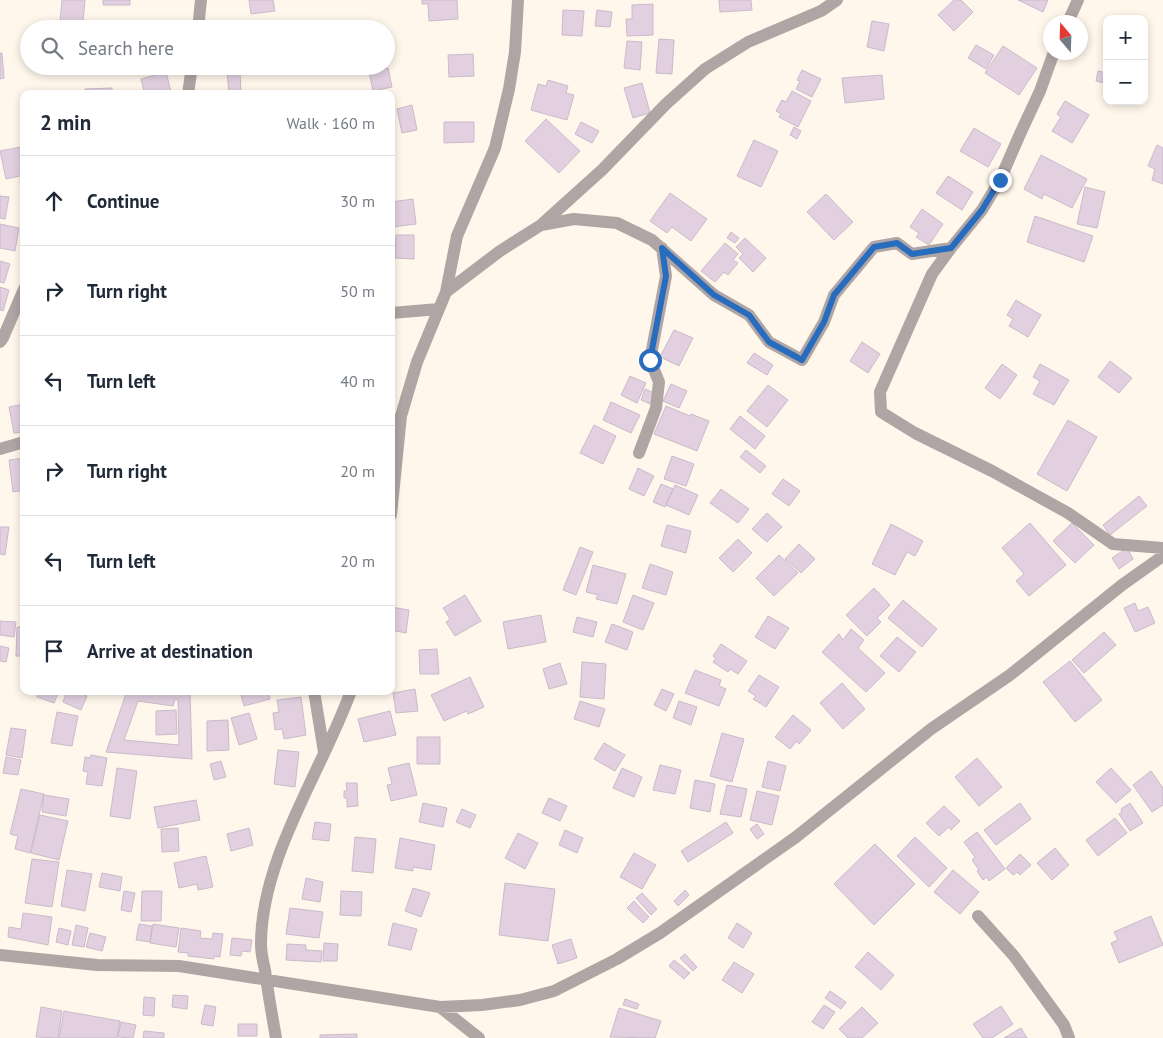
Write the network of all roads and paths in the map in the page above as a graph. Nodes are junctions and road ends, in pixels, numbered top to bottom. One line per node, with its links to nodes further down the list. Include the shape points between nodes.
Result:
1 (200, 0): 6 (street)
2 (518, 0): 13 (street, via 515,52 495,148 457,236)
3 (837, 0): 10 (street, via 821,11 748,42 706,69)
4 (1078, 0): 5 (street)
5 (1071, 15)
6 (199, 20)
7 (1051, 60): 12 (street, via 1000,180 982,210)
8 (191, 75): 9 (street)
9 (189, 90)
10 (541, 225): 11 (street, via 574,219 617,223); 13 (street, via 500,250)
11 (662, 248): 12 (street, via 714,295 749,315 769,342 802,360 824,322 834,295 874,247 897,243 912,254); 20 (street, via 666,276 650,360 659,382 656,408)
12 (951, 248): 22 (street, via 932,274 880,392 881,412 1068,513 1113,544)
13 (446, 292): 15 (street)
14 (20, 298): 17 (street)
15 (439, 309): 16 (street); 21 (street, via 417,362 401,416)
16 (395, 313)
17 (0, 342)
18 (20, 443): 19 (street)
19 (0, 449)
20 (639, 453)
21 (395, 475)
22 (1163, 548)
23 (1163, 556): 30 (street, via 1010,675 931,729 796,837 660,933 554,991 520,1000)
24 (315, 695): 26 (street)
25 (350, 695): 26 (street)
26 (324, 752): 29 (street, via 269,887 261,945)
27 (978, 916): 33 (street, via 1014,956 1064,1025)
28 (0, 955): 29 (street, via 97,965 179,966)
29 (266, 980): 30 (street); 31 (street)
30 (440, 1007): 32 (street)
31 (276, 1038)
32 (479, 1038)
33 (1069, 1038)

